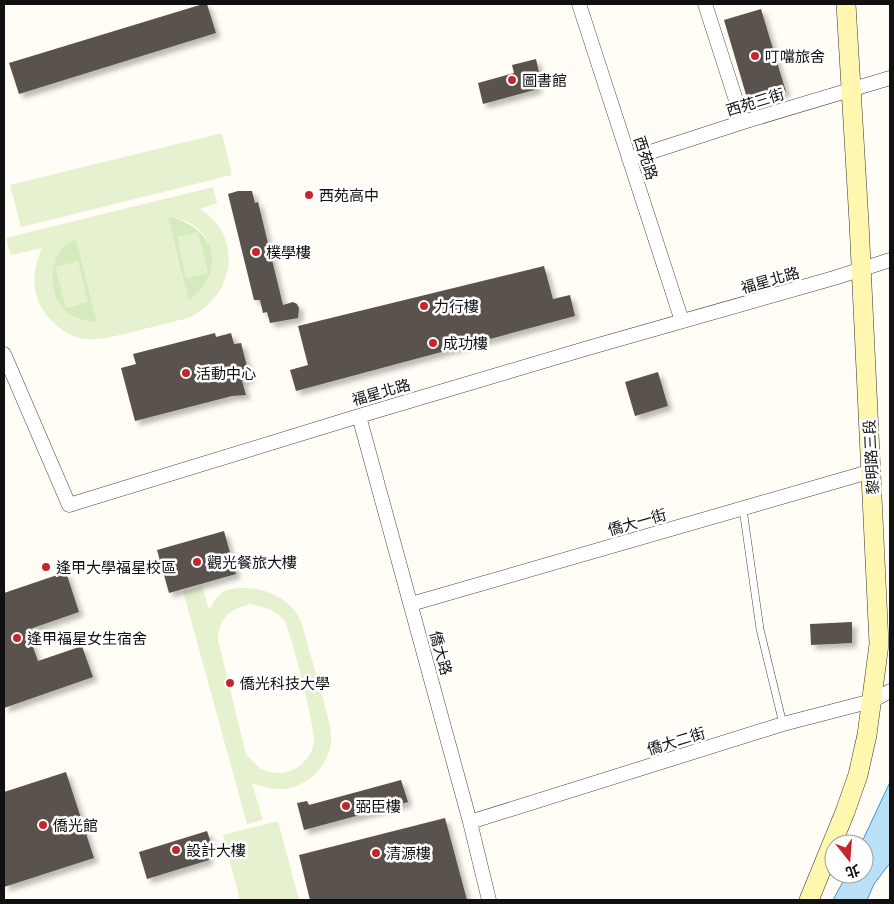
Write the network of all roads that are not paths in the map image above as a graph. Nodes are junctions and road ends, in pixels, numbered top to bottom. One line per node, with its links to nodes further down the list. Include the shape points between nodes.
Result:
1 (579, 4): 7 (street, 西苑路)
2 (705, 4): 6 (street)
3 (846, 4): 5 (main road, 黎明路三段)
4 (890, 78): 5 (street, 西苑三街)
5 (850, 90): 6 (street, 西苑三街); 9 (main road, 黎明路三段)
6 (743, 122): 7 (street, 西苑三街)
7 (629, 158): 10 (street, 西苑路)
8 (890, 260): 9 (street, 福星北路)
9 (861, 269): 10 (street, 福星北路); 13 (main road, 黎明路三段)
10 (682, 322): 12 (street, 福星北路)
11 (4, 354): 12 (street, 福星北路, via 68,505)
12 (359, 416): 15 (street, 僑大路)
13 (872, 472): 14 (street, 僑大一街); 17 (main road, 黎明路三段, via 879,644)
14 (743, 509): 15 (street, 僑大一街); 18 (lane, via 760,629)
15 (410, 604): 19 (street, 僑大路)
16 (890, 691): 17 (street, 僑大二街)
17 (872, 701): 18 (street, 僑大二街); 21 (main road, 黎明路三段, via 858,775)
18 (783, 724): 19 (street, 僑大二街)
19 (470, 822): 20 (street, 僑大路)
20 (490, 900)
21 (809, 900)

